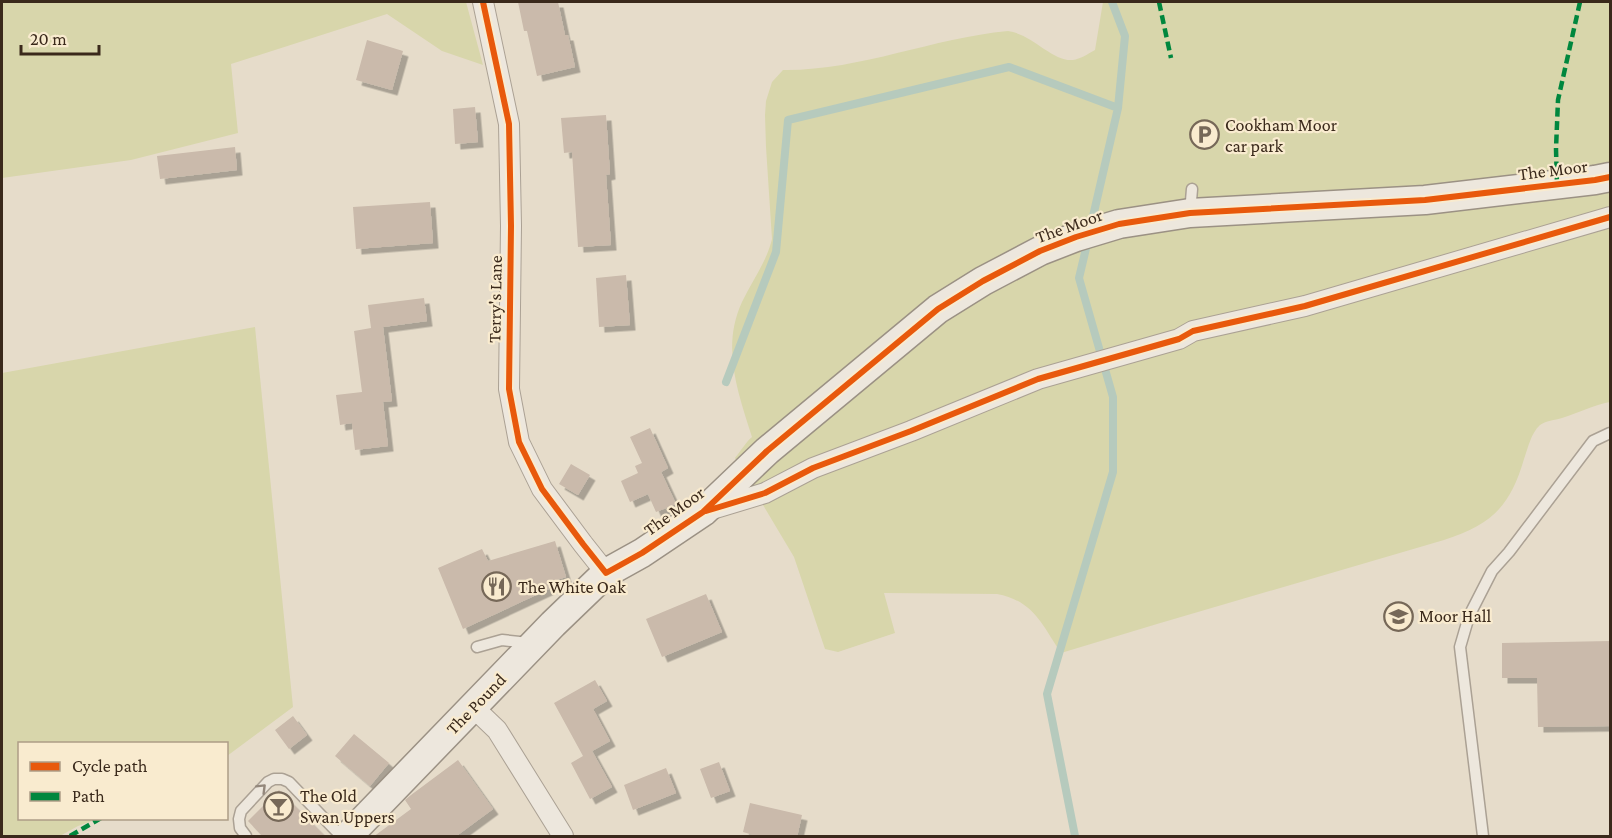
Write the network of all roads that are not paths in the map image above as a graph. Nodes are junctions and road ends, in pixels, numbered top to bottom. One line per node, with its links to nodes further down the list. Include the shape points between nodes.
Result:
1 (483, 2): 6 (street, Terry's Lane, via 509,124 509,389 519,442 542,489)
2 (1611, 177): 5 (main road, The Moor, via 1425,200 1191,201 1076,237 1040,251 938,309 767,451)
3 (1611, 217): 5 (street, via 1305,306 1193,331 1179,339 1038,379 813,468 765,493)
4 (1611, 433): 14 (lane, via 1593,441 1492,571 1469,616 1460,648)
5 (704, 512): 6 (main road, The Moor)
6 (606, 573): 7 (main road, The Pound)
7 (535, 644): 8 (lane, via 502,640); 9 (main road, The Pound)
8 (477, 647)
9 (473, 707): 12 (main road, The Pound); 13 (street, via 497,730)
10 (246, 837): 11 (lane, one-way to 11, via 240,828 241,811 274,778 289,782)
11 (341, 837)
12 (348, 837)
13 (563, 837)
14 (1483, 837)

